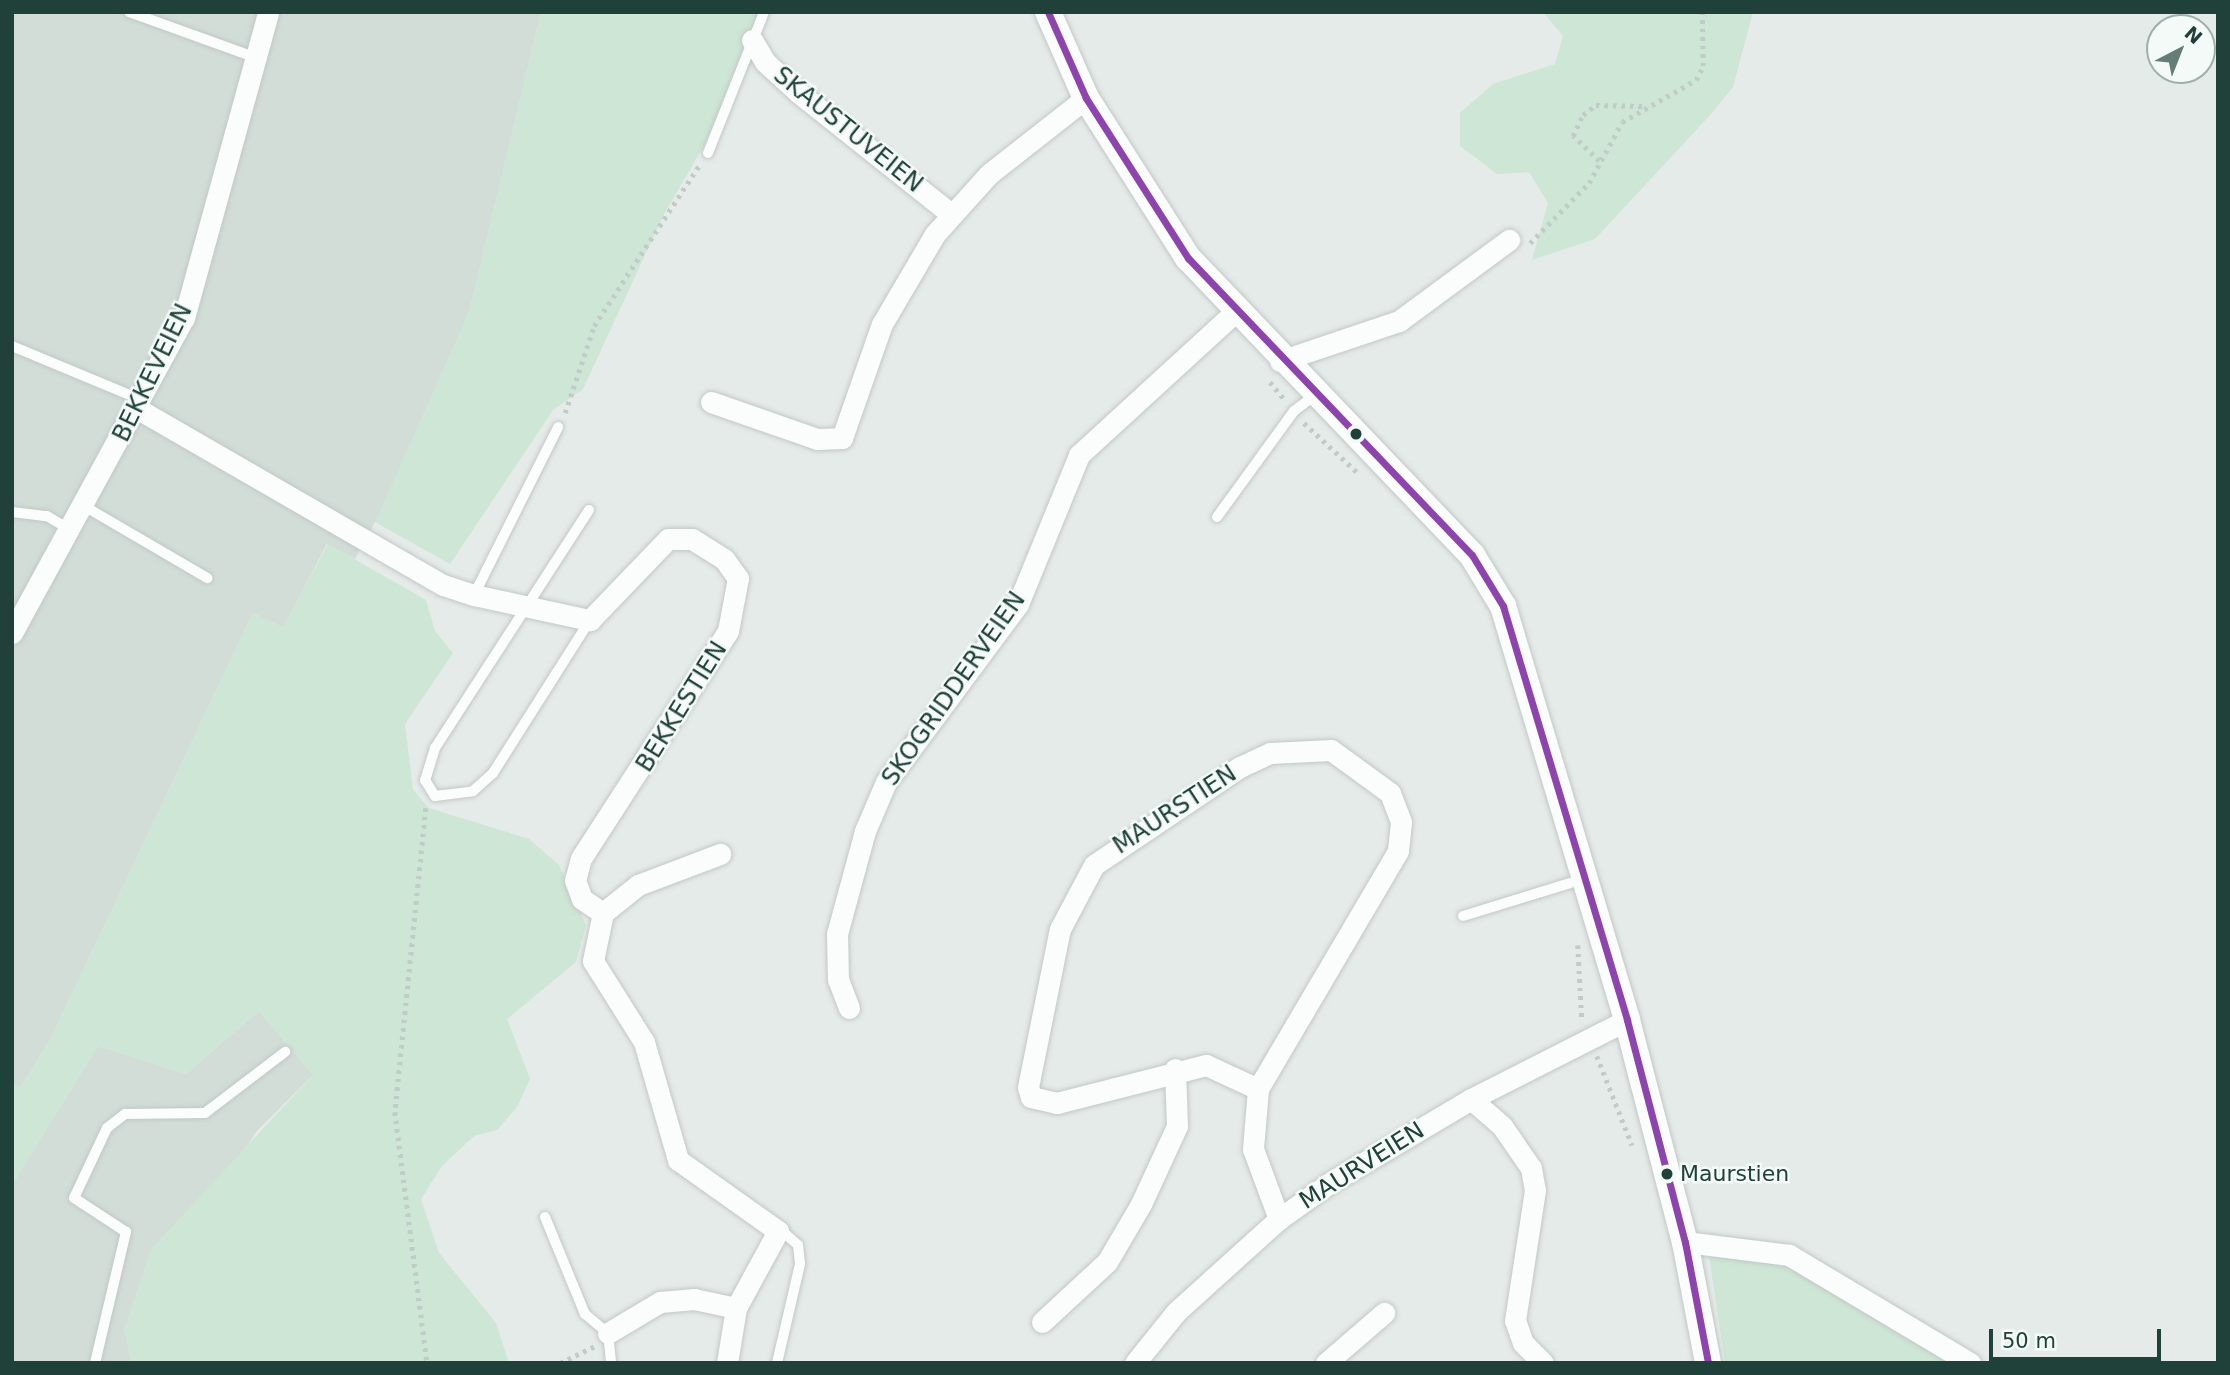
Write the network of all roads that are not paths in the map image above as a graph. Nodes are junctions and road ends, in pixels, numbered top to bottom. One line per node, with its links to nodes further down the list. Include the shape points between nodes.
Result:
1 (129, 12): 6 (lane)
2 (268, 12): 6 (street, BEKKEVEIEN)
3 (764, 12): 5 (lane)
4 (1048, 12): 7 (street)
5 (752, 40): 8 (lane); 9 (street, SKAUSTUVEIEN, via 765,62 799,93)
6 (257, 58): 16 (street, BEKKEVEIEN, via 184,318)
7 (1086, 98): 9 (street); 11 (street, via 1159,219)
8 (708, 153)
9 (950, 213): 14 (street, via 882,324 842,438 817,439)
10 (1516, 243): 13 (street, via 1399,321)
11 (1234, 313): 13 (street); 32 (street, SKOGRIDDERVEIEN, via 1079,455 1018,604 891,773 862,839 837,934 838,980)
12 (12, 346): 16 (lane)
13 (1272, 368): 15 (street)
14 (712, 402)
15 (1304, 403): 21 (lane); 33 (street, via 1472,555 1503,606)
16 (140, 405): 18 (street, BEKKEVEIEN); 24 (street, via 443,585)
17 (558, 427): 24 (lane)
18 (84, 506): 22 (street, BEKKEVEIEN); 23 (lane)
19 (589, 510): 25 (lane)
20 (12, 512): 22 (lane, via 47,516)
21 (1217, 517)
22 (70, 530): 27 (street, BEKKEVEIEN)
23 (207, 578)
24 (474, 595): 25 (street)
25 (530, 609): 26 (street); 26 (lane, via 435,748 426,766 429,789 454,798 493,773)
26 (590, 620): 30 (street, BEKKESTIEN, via 668,539 692,539 724,559 738,578 728,631 581,858 575,880 582,899)
27 (12, 633)
28 (720, 854): 30 (street, via 638,885)
29 (1570, 883): 31 (lane)
30 (603, 913): 40 (street, via 593,961 644,1042 678,1160)
31 (1463, 916)
32 (849, 1008)
33 (1627, 1020): 37 (street, MAURVEIEN); 41 (street)
34 (285, 1052): 46 (lane, via 205,1113 125,1114 107,1128 74,1198 125,1232)
35 (1175, 1069): 36 (street, MAURSTIEN, via 1206,1065); 36 (street, MAURSTIEN, via 1057,1103 1031,1097 1060,929 1094,864 1116,847 1270,753 1331,750 1390,793 1401,822 1398,851); 44 (street, via 1177,1126 1141,1204 1107,1262)
36 (1258, 1089): 39 (street, MAURSTIEN, via 1253,1149)
37 (1471, 1099): 39 (street, MAURVEIEN); 52 (street, via 1502,1126 1531,1168 1535,1190 1514,1320 1522,1343)
38 (545, 1217): 45 (lane, via 586,1314)
39 (1279, 1219): 50 (street, MAURVEIEN, via 1176,1312)
40 (774, 1224): 42 (street, via 777,1239); 49 (lane, via 798,1245 800,1264)
41 (1685, 1242): 53 (street); 54 (street, via 1789,1255)
42 (736, 1308): 45 (street, via 694,1299 660,1302); 48 (street)
43 (1384, 1313): 51 (street)
44 (1042, 1322)
45 (608, 1333): 47 (lane)
46 (95, 1363)
47 (611, 1363)
48 (727, 1363)
49 (777, 1363)
50 (1135, 1363)
51 (1326, 1363)
52 (1543, 1363)
53 (1708, 1363)
54 (1970, 1363)

